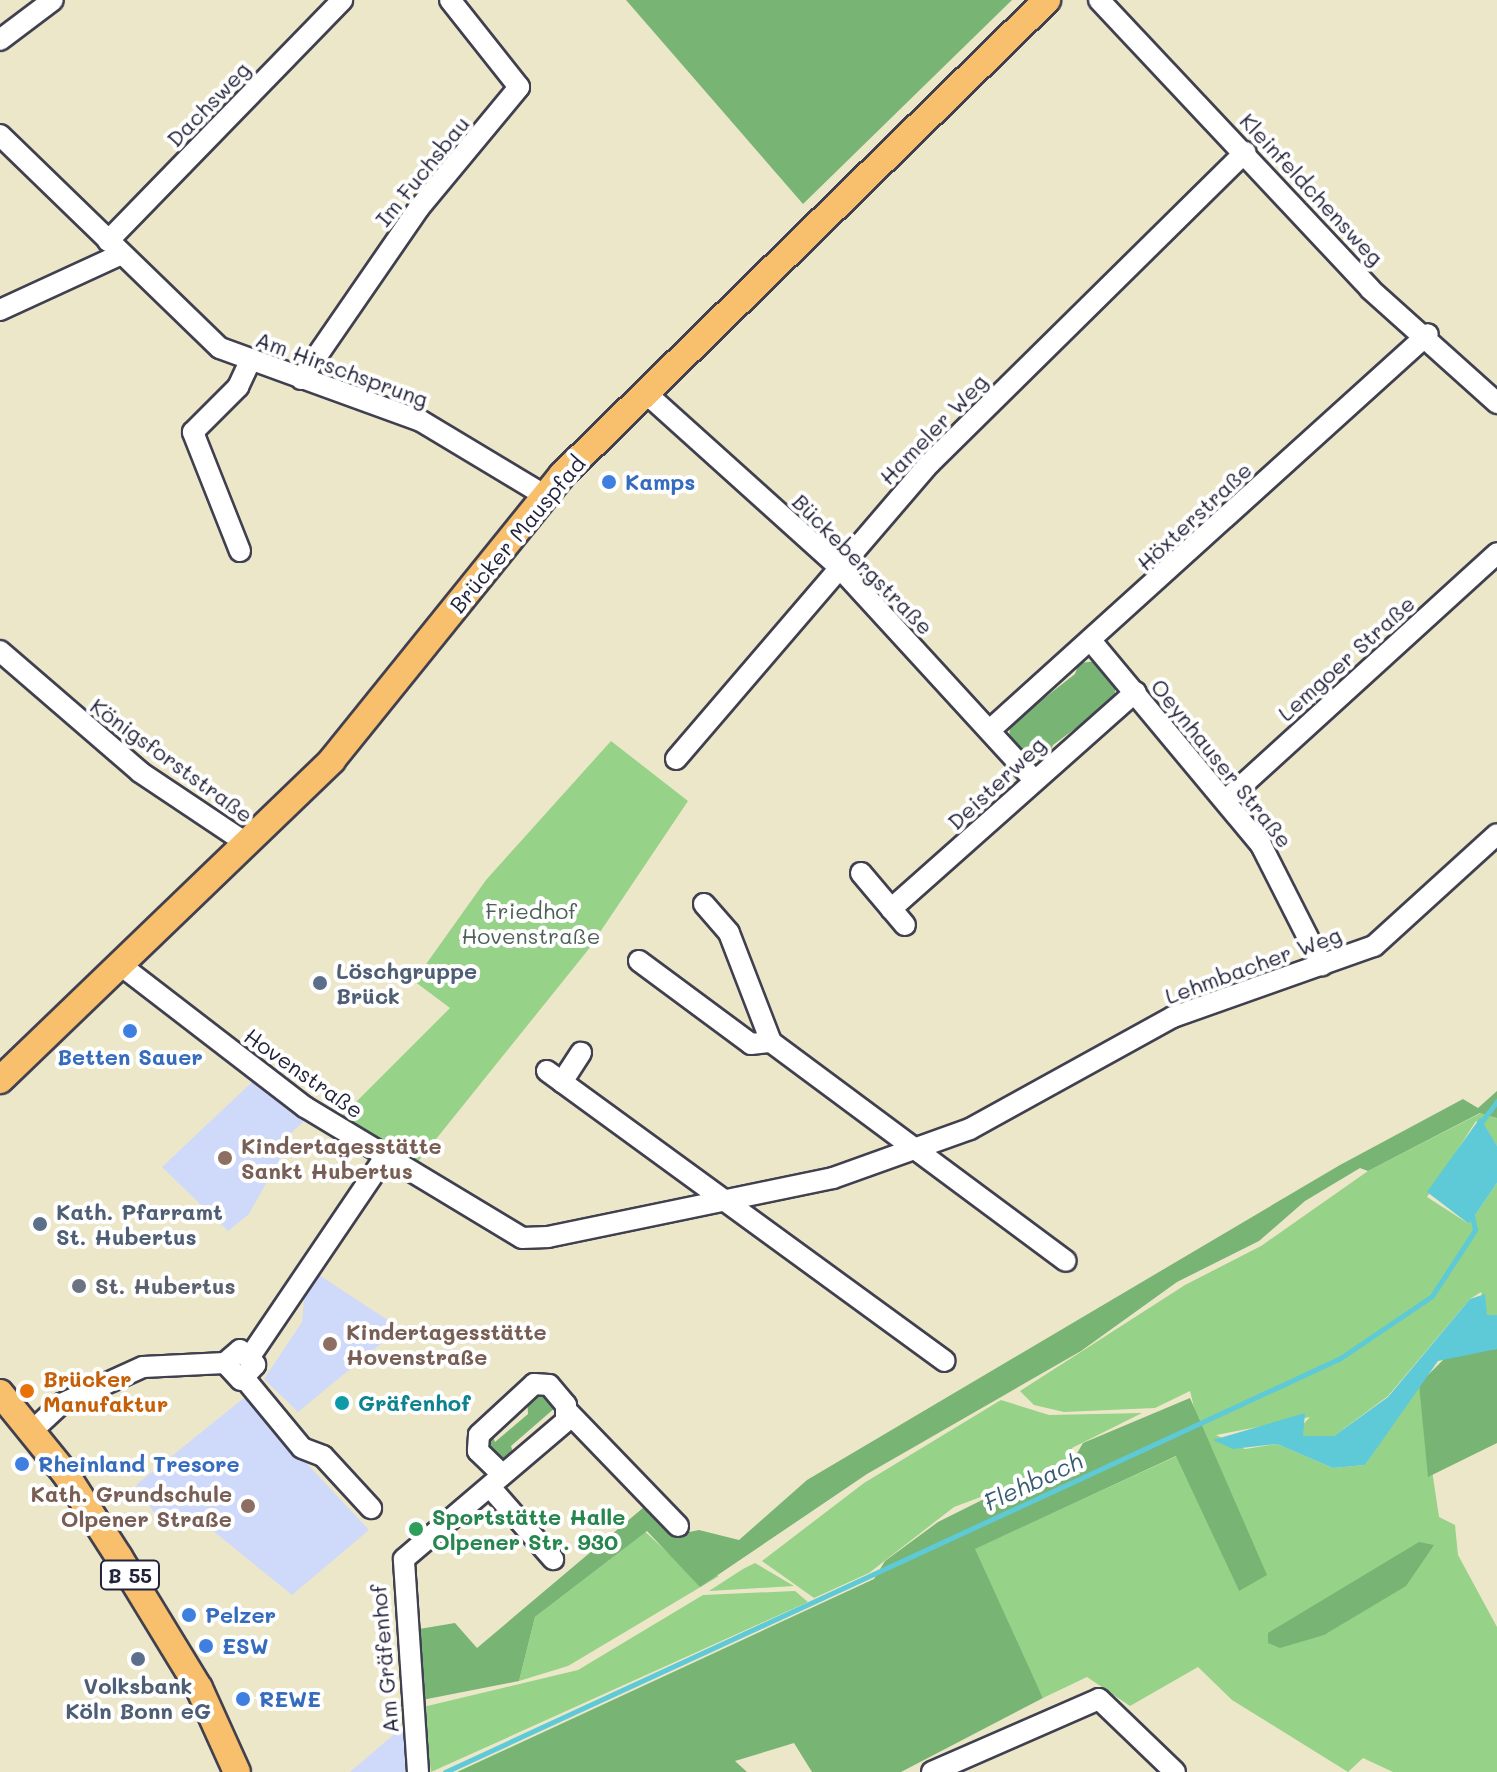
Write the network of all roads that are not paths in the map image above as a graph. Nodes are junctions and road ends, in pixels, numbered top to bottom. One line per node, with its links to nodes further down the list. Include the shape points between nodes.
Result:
1 (53, 0): 6 (street)
2 (342, 0): 9 (street, Dachsweg)
3 (450, 0): 13 (street, Im Fuchsbau, via 514,72 519,87 419,208)
4 (1047, 0): 14 (main road, Brücker Mauspfad)
5 (1099, 0): 8 (street, Kleinfeldchensweg)
6 (0, 40)
7 (0, 135): 9 (street, Am Hirschsprung)
8 (1245, 152): 11 (street, Kleinfeldchensweg, via 1370,289); 19 (street, Hameler Weg, via 930,463)
9 (115, 248): 10 (street); 12 (street, Am Hirschsprung, via 212,342)
10 (0, 310)
11 (1428, 334): 15 (street, Kleinfeldchensweg); 20 (street, Höxterstraße)
12 (249, 363): 13 (street, Am Hirschsprung); 17 (street, via 238,387 198,420 193,436)
13 (301, 379): 16 (street, Am Hirschsprung, via 421,421)
14 (648, 395): 16 (main road, Brücker Mauspfad); 19 (street, Bückebergstraße)
15 (1497, 403)
16 (544, 495): 28 (main road, Brücker Mauspfad, via 339,752)
17 (240, 551)
18 (1497, 553): 26 (street, Lemgoer Straße)
19 (838, 566): 23 (street, Bückebergstraße); 24 (street, Hameler Weg)
20 (1092, 642): 22 (street, Oeynhauser Straße); 23 (street, Höxterstraße)
21 (0, 651): 28 (street, Königsforststraße, via 140,772)
22 (1135, 692): 25 (street, Deisterweg); 26 (street, Oeynhauser Straße)
23 (990, 730): 25 (street, Bückebergstraße)
24 (676, 759)
25 (1033, 779): 31 (street, Deisterweg, via 1019,799)
26 (1227, 799): 34 (street, Oeynhauser Straße, via 1284,881)
27 (1497, 834): 34 (street, Lehmbacher Weg, via 1374,946)
28 (246, 843): 35 (main road, Brücker Mauspfad)
29 (861, 873): 31 (street)
30 (704, 904): 36 (street, via 729,933)
31 (891, 909): 32 (street)
32 (905, 925)
33 (639, 961): 36 (street, via 751,1044)
34 (1322, 965): 39 (street, Lehmbacher Weg, via 1173,1017 970,1129)
35 (123, 967): 38 (main road, Brücker Mauspfad); 40 (street, Hovenstraße, via 293,1098)
36 (771, 1042): 39 (street)
37 (581, 1053): 41 (street, via 554,1077)
38 (0, 1080)
39 (916, 1150): 41 (street, Lehmbacher Weg); 42 (street)
40 (385, 1157): 41 (street, Lehmbacher Weg, via 522,1238); 43 (street)
41 (728, 1200): 44 (street)
42 (1066, 1261)
43 (251, 1355): 45 (street, via 237,1350); 46 (street, via 255,1369)
44 (944, 1361)
45 (225, 1363): 46 (street, via 230,1377); 49 (street, via 143,1367 61,1404)
46 (245, 1379): 51 (street, via 302,1448 323,1456)
47 (0, 1393): 49 (main road, B 55)
48 (569, 1413): 50 (street, Am Gräfenhof); 50 (street, via 549,1385 534,1384 476,1443); 52 (street)
49 (32, 1431): 54 (main road, B 55, via 199,1688)
50 (496, 1480): 53 (street); 55 (street, Am Gräfenhof, via 404,1559 400,1573)
51 (371, 1508)
52 (678, 1526)
53 (553, 1559)
54 (237, 1772)
55 (418, 1772)
56 (932, 1772): 57 (street, via 1099,1699)
57 (1175, 1772)

